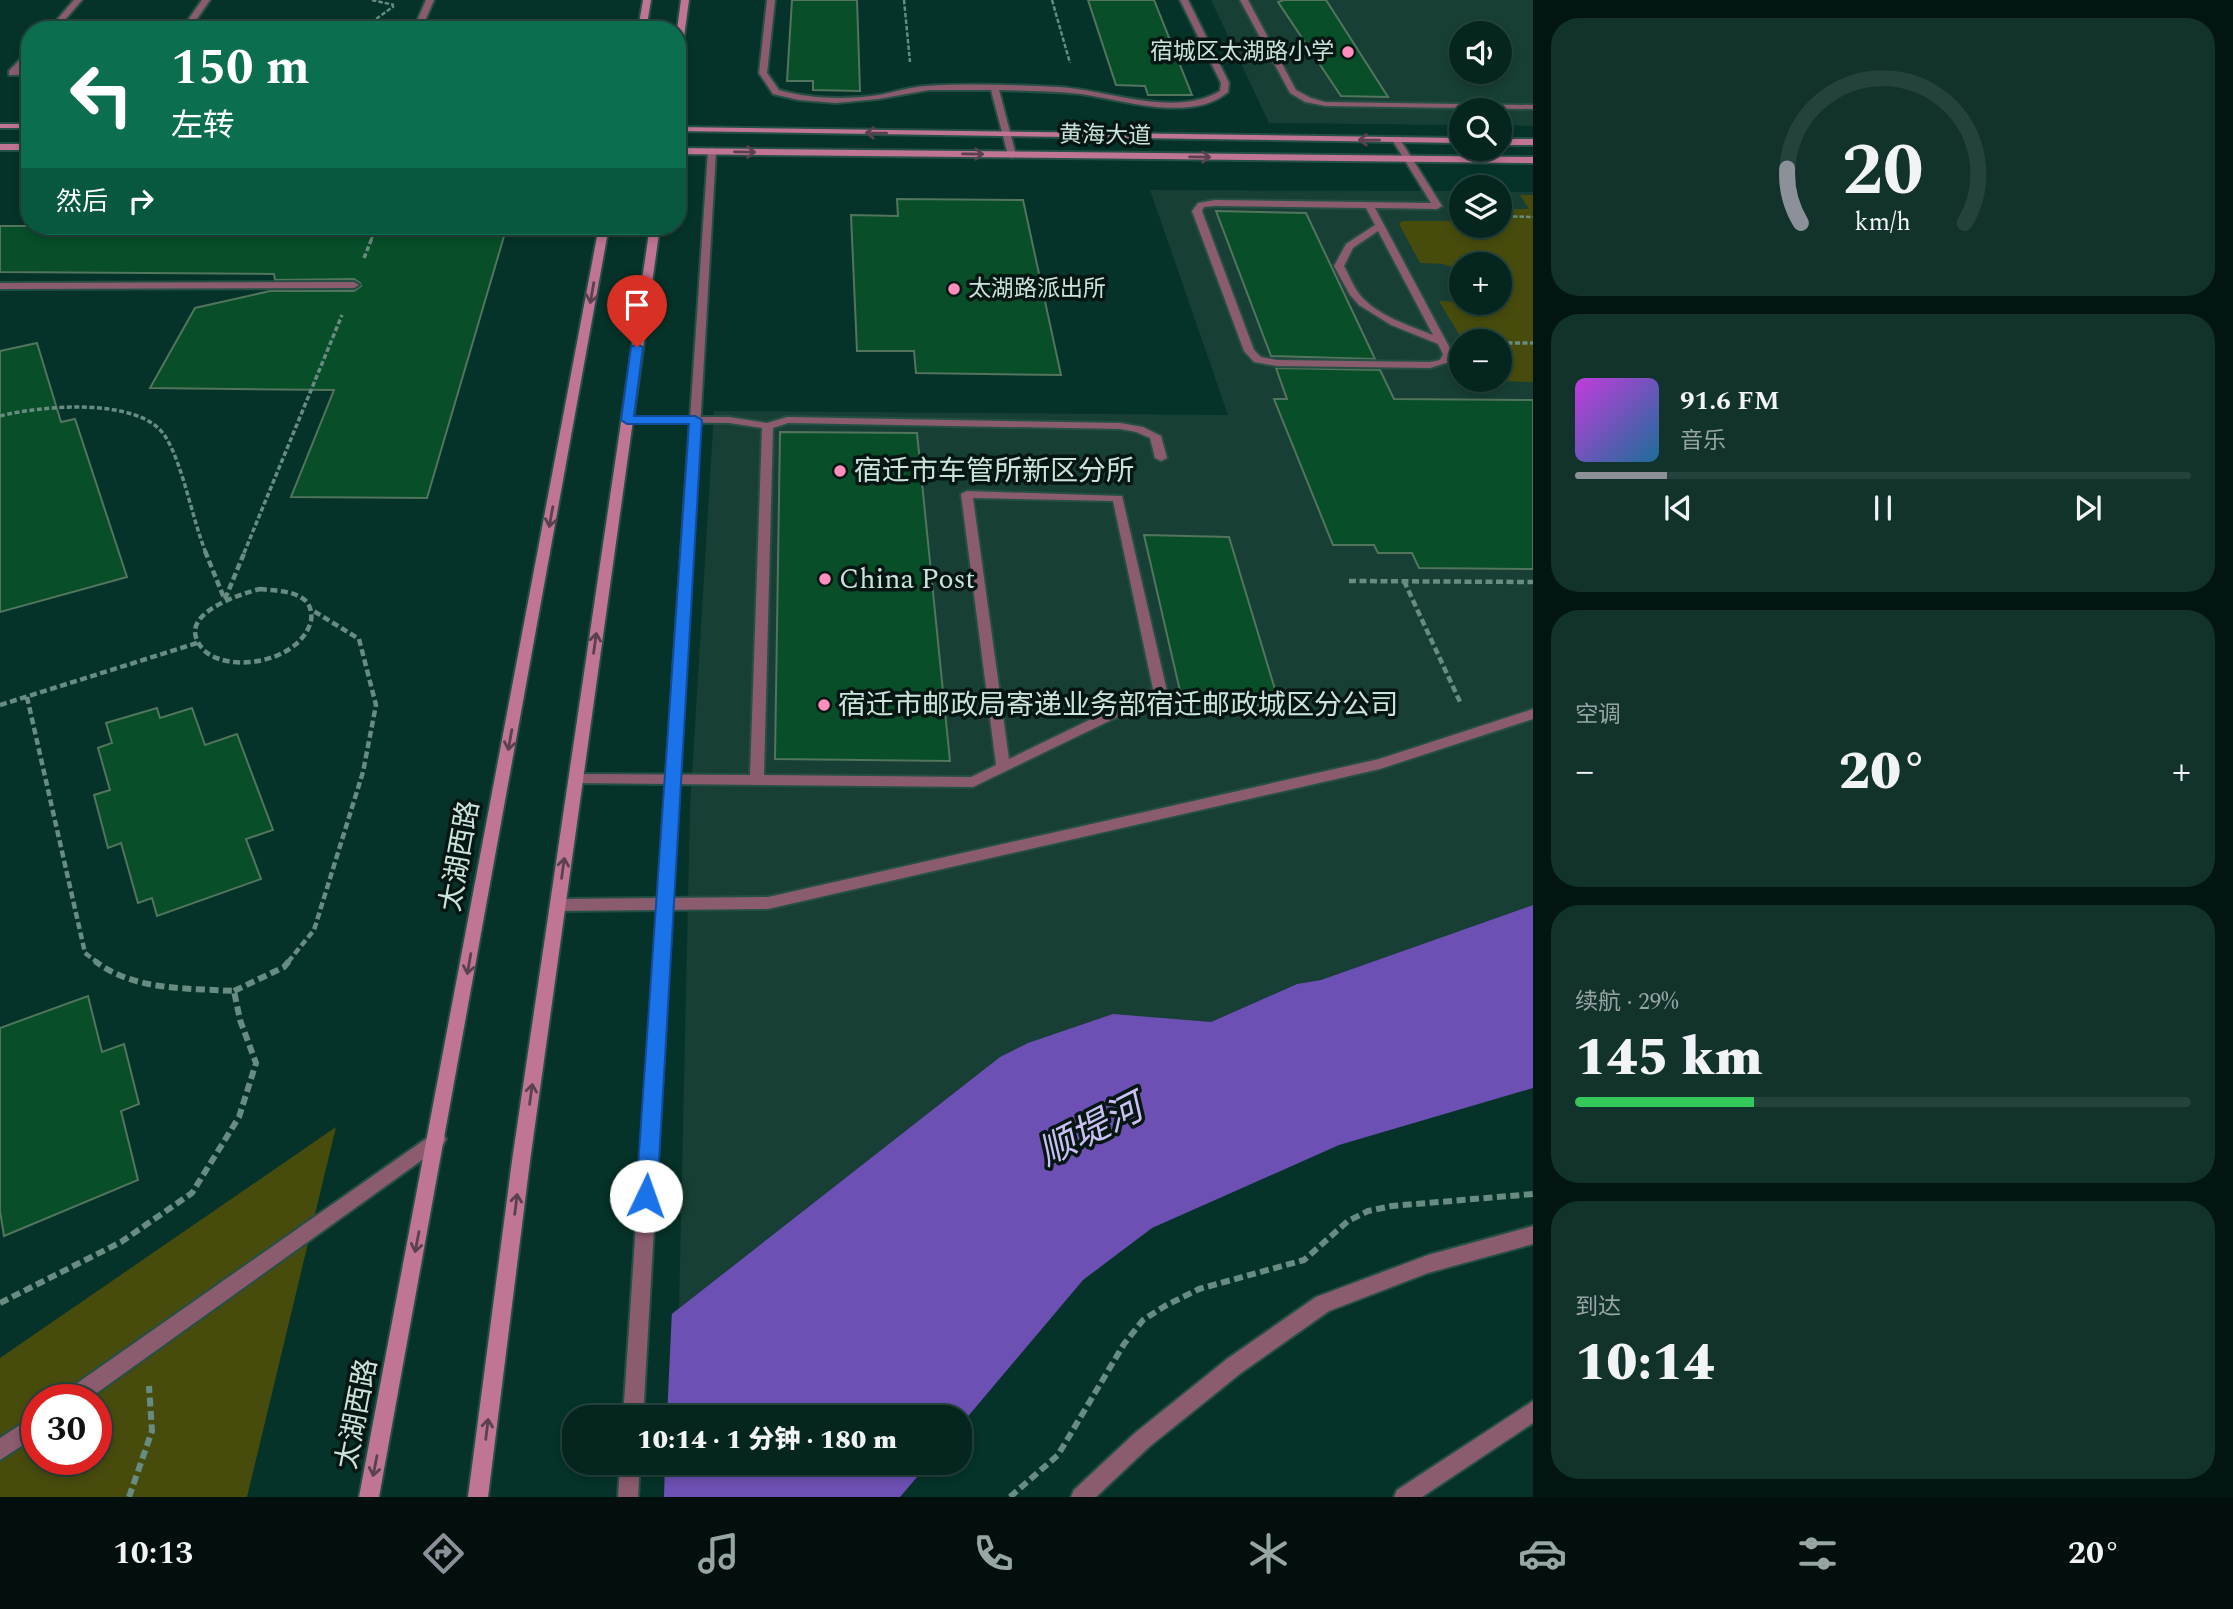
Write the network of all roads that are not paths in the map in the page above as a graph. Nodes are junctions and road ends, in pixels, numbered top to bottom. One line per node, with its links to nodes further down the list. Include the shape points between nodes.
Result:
1 (78, 0): 9 (street)
2 (206, 0): 10 (street)
3 (430, 0): 11 (street)
4 (647, 0): 12 (street)
5 (685, 0): 13 (street)
6 (771, 0): 16 (street, via 763,72 776,92 820,99 868,99 913,90)
7 (1184, 0): 16 (street, via 1224,83 1224,92 1217,98 1186,104 1154,103 1078,91)
8 (1244, 0): 17 (street, via 1289,85 1308,100)
9 (59, 21)
10 (191, 21)
11 (421, 21)
12 (644, 21)
13 (682, 21)
14 (21, 64): 15 (street, via 12,73)
15 (21, 73)
16 (995, 89): 21 (street)
17 (1533, 107)
18 (0, 126): 19 (street)
19 (21, 126)
20 (686, 130): 21 (street, 黄海大道, one-way to 20)
21 (1007, 135): 22 (street, 黄海大道, one-way to 21); 30 (street)
22 (1397, 141): 23 (street, 黄海大道); 31 (street)
23 (1449, 141)
24 (1512, 142): 25 (street)
25 (1533, 142)
26 (0, 147): 27 (street)
27 (21, 147)
28 (686, 151): 29 (street, 黄海大道)
29 (712, 151): 30 (street, 黄海大道, one-way to 30); 41 (street)
30 (1012, 155): 31 (street, 黄海大道, one-way to 31)
31 (1408, 159): 32 (street, 黄海大道); 33 (street, via 1437,206)
32 (1533, 160)
33 (1369, 205): 34 (street); 39 (street, via 1201,205 1197,211 1249,351 1258,360 1277,363 1430,365 1444,362 1448,354)
34 (1380, 226): 39 (street); 39 (street, via 1351,242 1339,266 1356,297 1368,306)
35 (602, 235): 51 (street, 太湖西路, one-way to 51)
36 (653, 235): 40 (street)
37 (354, 285): 38 (street)
38 (0, 286)
39 (1441, 342)
40 (627, 420): 41 (street); 46 (street, one-way to 40)
41 (695, 420): 42 (street); 47 (street)
42 (768, 426): 43 (street, via 787,420 1120,426 1155,436); 48 (street)
43 (1161, 458)
44 (1533, 714): 50 (street, via 1380,764 768,902)
45 (1003, 768): 45 (street, via 967,494 1118,498 1160,691); 48 (street, via 973,782)
46 (576, 779): 47 (street); 49 (street, one-way to 46)
47 (672, 779): 48 (street); 50 (street)
48 (758, 780)
49 (558, 905): 50 (street); 60 (street, one-way to 49)
50 (665, 905): 54 (street)
51 (437, 1139): 53 (street); 59 (street, 太湖西路, one-way to 59)
52 (1533, 1235): 62 (street, via 1428,1264 1323,1304 1234,1366 1142,1440)
53 (93, 1384)
54 (634, 1405)
55 (1533, 1411): 63 (street)
56 (21, 1435): 57 (street)
57 (0, 1450)
58 (629, 1475): 61 (street)
59 (369, 1497)
60 (478, 1497)
61 (628, 1497)
62 (1081, 1497)
63 (1404, 1497)

